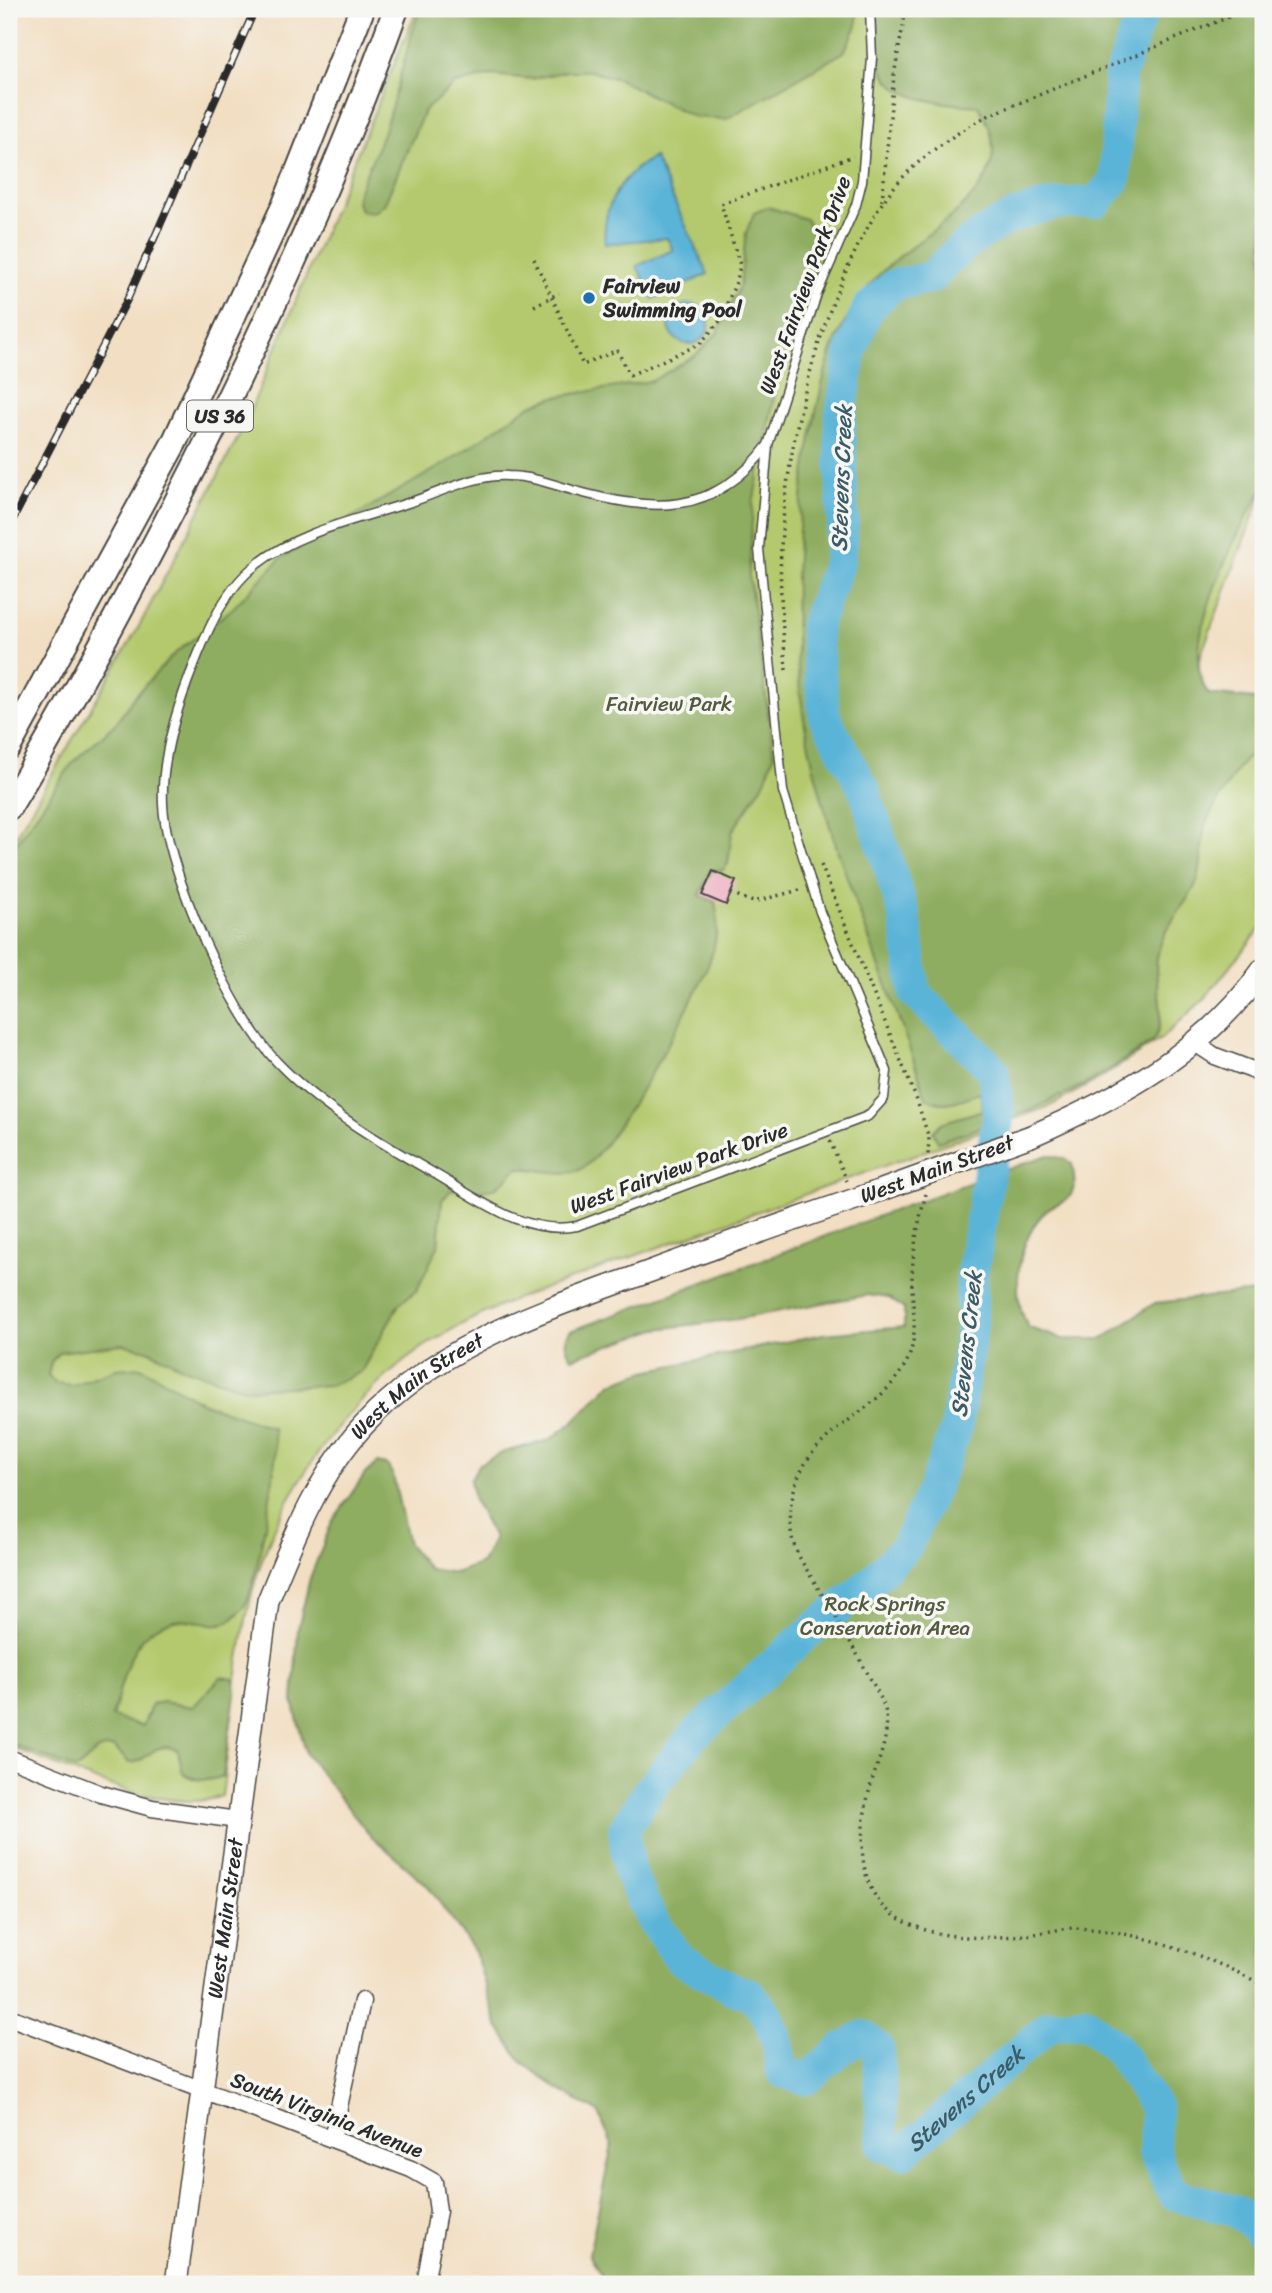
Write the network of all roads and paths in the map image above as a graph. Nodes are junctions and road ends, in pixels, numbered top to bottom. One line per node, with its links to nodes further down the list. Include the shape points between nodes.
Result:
1 (362, 9): 14 (main road, US 36, via 285,205 191,408)
2 (396, 9): 15 (main road, US 36, via 318,208 203,452 99,650)
3 (870, 9): 6 (lane, West Fairview Park Drive)
4 (906, 9): 7 (path, via 894,75)
5 (1248, 9): 7 (path, via 1042,92 952,136 919,162)
6 (867, 150): 10 (path, via 721,204 739,272 719,322 700,344 630,375 617,350 583,365); 12 (lane, West Fairview Park Drive, via 856,205 817,294)
7 (882, 203): 13 (path, via 820,339 796,435 781,546)
8 (534, 259): 10 (path)
9 (559, 293): 10 (path)
10 (552, 297): 11 (path)
11 (534, 306)
12 (768, 445): 17 (lane, West Fairview Park Drive, via 759,523 763,604 781,783); 22 (lane, West Fairview Park Drive, via 741,477 722,489 669,506 619,502 540,480 490,476 271,552 226,599 192,669 171,737 163,804 184,890 216,965 274,1059 306,1090 360,1128 497,1209 540,1228 577,1226)
13 (786, 674)
14 (9, 746)
15 (9, 807)
16 (817, 854): 23 (path, via 916,1098 929,1138)
17 (811, 887): 18 (path, via 753,902); 22 (lane, West Fairview Park Drive, via 887,1071 884,1098 877,1109)
18 (731, 893)
19 (1263, 969): 20 (street, West Main Street)
20 (1195, 1043): 21 (street, via 1215,1056); 27 (street, West Main Street, bridge, via 1101,1105 1031,1136 506,1325 433,1366 364,1426 307,1507 268,1601)
21 (1263, 1074)
22 (826, 1133): 24 (path)
23 (928, 1164)
24 (847, 1181)
25 (927, 1191): 28 (path, via 912,1281 913,1344 905,1365 810,1456 797,1478 791,1507 792,1540 886,1712 886,1735 862,1837 862,1863 880,1903 897,1918 927,1930 967,1938 1070,1928 1119,1931 1184,1950)
26 (9, 1758): 27 (street, via 101,1794 152,1808)
27 (237, 1820): 31 (street, West Main Street)
28 (1263, 1985)
29 (362, 2000): 32 (street)
30 (9, 2017): 31 (street, South Virginia Avenue)
31 (203, 2090): 32 (street, South Virginia Avenue); 33 (street, West Main Street)
32 (332, 2139): 34 (street, South Virginia Avenue, via 434,2182 438,2211)
33 (176, 2284)
34 (425, 2284)

